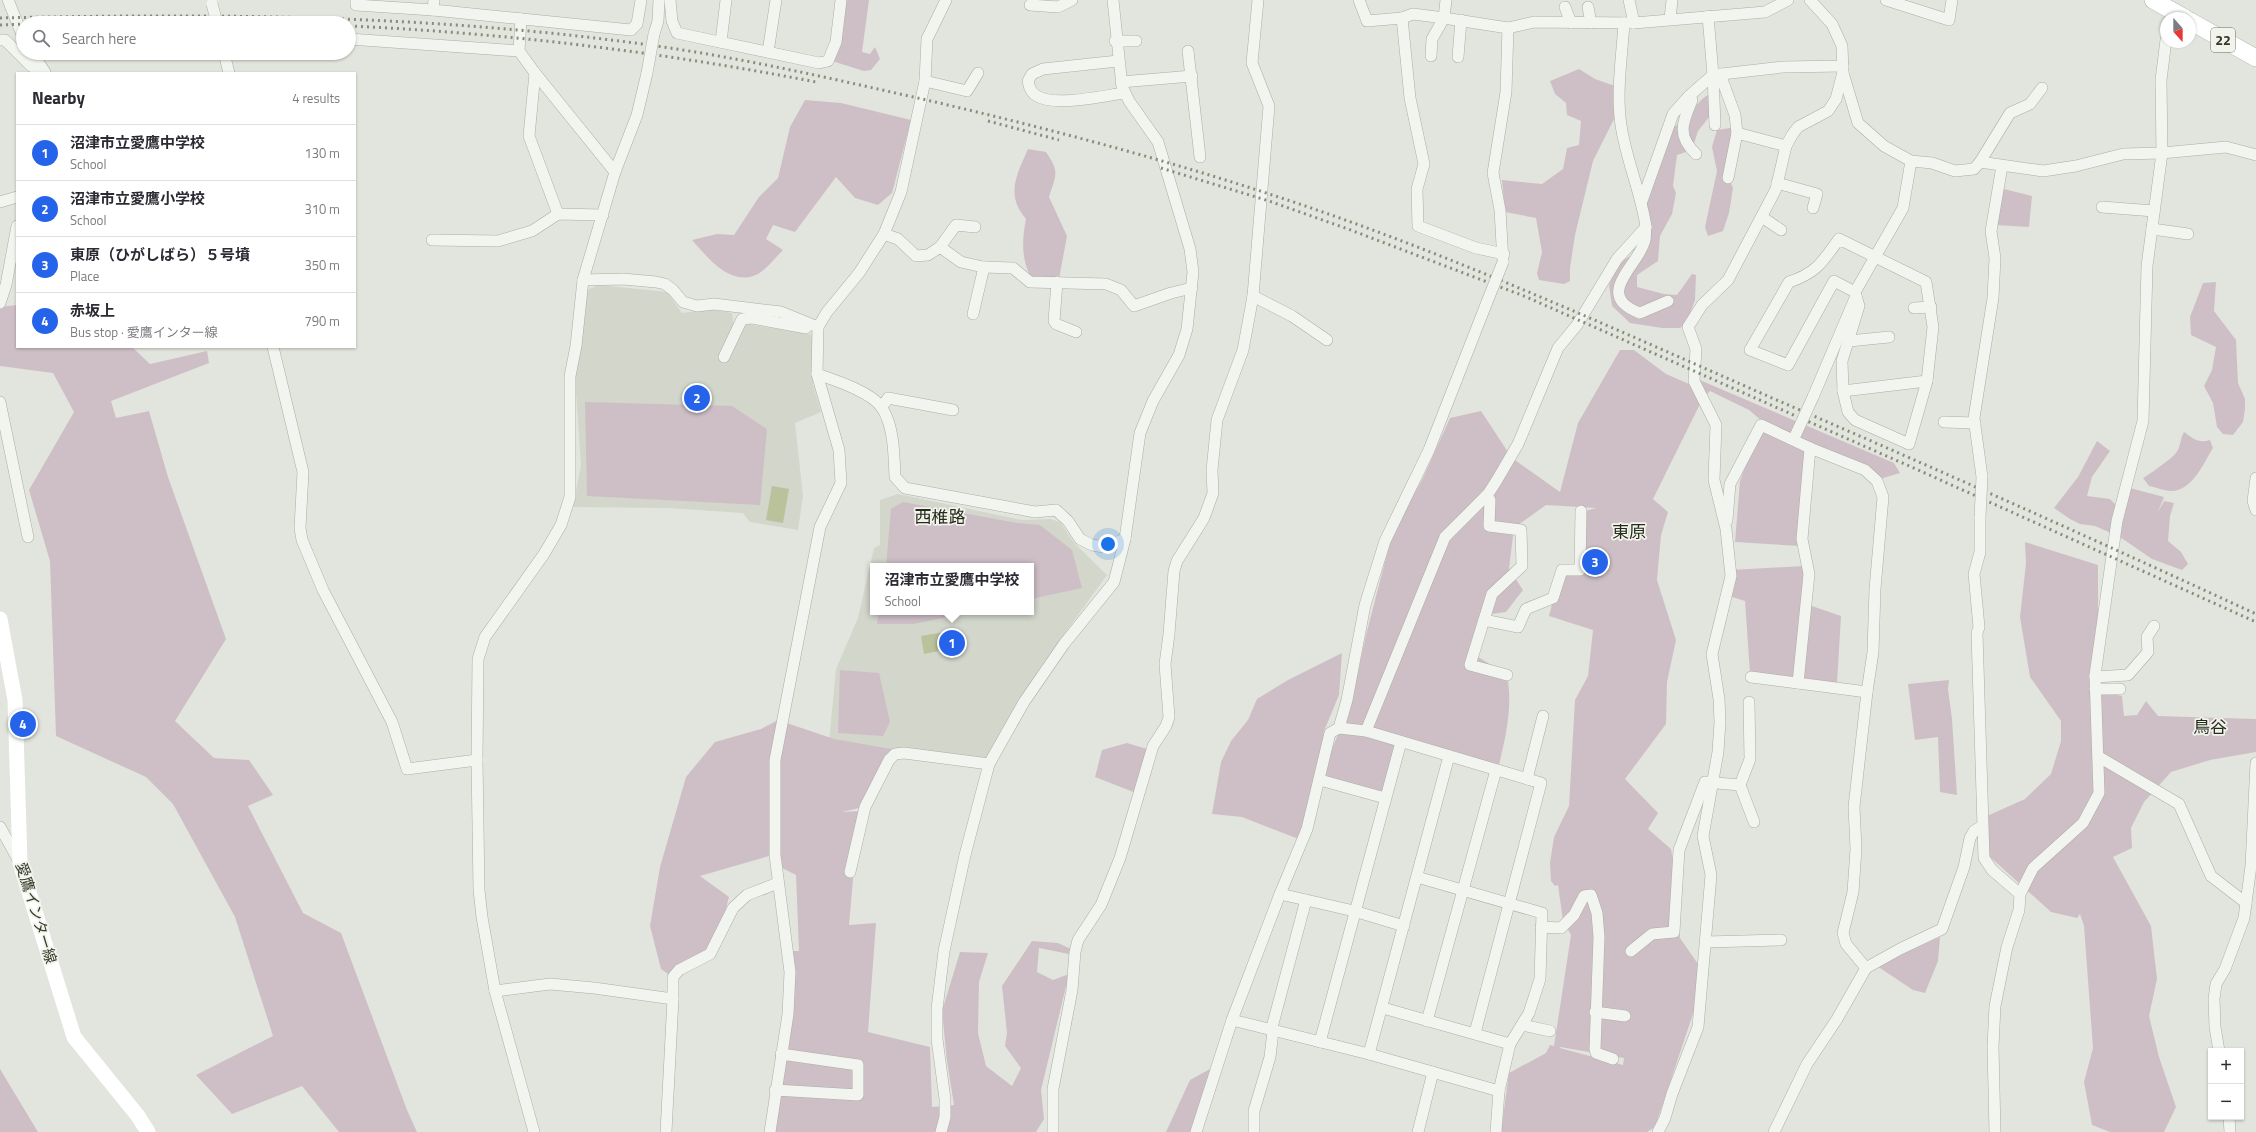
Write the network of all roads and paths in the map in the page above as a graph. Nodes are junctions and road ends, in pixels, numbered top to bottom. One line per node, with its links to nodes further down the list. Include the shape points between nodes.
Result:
1 (8, 0): 35 (street)
2 (356, 0): 25 (street, via 356,5)
3 (638, 0): 33 (street, via 636,24 631,30)
4 (659, 0): 83 (street, bridge, via 658,21 647,73 636,115)
5 (670, 0): 46 (street, via 672,21 677,33)
6 (726, 0): 46 (street)
7 (776, 0): 51 (street)
8 (833, 0): 58 (street)
9 (841, 0): 58 (street, via 836,42)
10 (946, 0): 68 (street, via 927,39)
11 (1072, 0): 24 (street, via 1058,7)
12 (1113, 0): 44 (street)
13 (1258, 0): 111 (street, via 1252,63 1269,106)
14 (1359, 0): 31 (street, via 1367,21)
15 (1446, 0): 32 (street)
16 (1630, 0): 39 (street)
17 (1672, 0): 34 (street)
18 (1788, 0): 30 (street, via 1766,12)
19 (1810, 0): 60 (street, via 1832,24 1842,46)
20 (1886, 0): 21 (street, via 1949,20)
21 (1952, 0)
22 (2153, 0): 28 (main road)
23 (211, 2): 29 (street, bridge)
24 (1030, 4)
25 (434, 5): 33 (street)
26 (1566, 6): 37 (street)
27 (1588, 7): 38 (street)
28 (2175, 12)
29 (214, 16)
30 (1708, 16): 34 (street); 66 (street)
31 (1402, 18): 32 (street, via 1413,14); 105 (street, via 1410,98 1424,164 1417,189 1418,226)
32 (1444, 18): 36 (street); 52 (street, via 1432,40)
33 (521, 19): 48 (street)
34 (1670, 19): 39 (street)
35 (16, 20)
36 (1461, 20): 41 (street); 53 (street)
37 (1571, 23): 38 (street); 41 (street, via 1534,22)
38 (1591, 23): 39 (street)
39 (1629, 23): 87 (street, via 1620,95 1620,124)
40 (2196, 24): 54 (main road, 22)
41 (1508, 28): 105 (street, via 1506,92 1493,173 1500,210)
42 (356, 39): 48 (street)
43 (0, 40): 49 (street, via 5,40)
44 (1116, 41): 45 (street); 59 (street)
45 (1136, 41)
46 (721, 42): 51 (street)
47 (2165, 48): 76 (street, via 2161,80)
48 (519, 50): 64 (street)
49 (16, 51)
50 (1188, 51): 67 (street)
51 (768, 52): 58 (street, via 819,63)
52 (1431, 56)
53 (1458, 57)
54 (2256, 58)
55 (26, 60): 61 (street)
56 (37, 60): 62 (street)
57 (226, 60): 63 (street)
58 (828, 61)
59 (1118, 61): 69 (street); 71 (street, via 1043,69 1032,74 1028,81 1030,89 1037,96 1055,101)
60 (1843, 69): 66 (street, via 1783,67); 75 (street, via 1836,99 1828,110 1798,127); 80 (street, via 1858,123 1884,146)
61 (44, 72)
62 (45, 72)
63 (229, 72)
64 (535, 73): 83 (street); 92 (street, via 529,136)
65 (978, 73): 68 (street, via 967,91)
66 (1716, 75): 72 (street); 73 (street); 74 (street, via 1735,115)
67 (1192, 76): 69 (street); 79 (street)
68 (925, 80): 100 (street, via 900,192)
69 (1121, 82): 71 (street)
70 (2042, 88): 81 (street, via 2030,104 2010,113)
71 (1124, 94): 109 (street, via 1158,142 1190,249 1194,272)
72 (1689, 96): 77 (street, via 1692,100 1682,124 1687,145); 87 (street, via 1673,114)
73 (1715, 125)
74 (1737, 133): 75 (street); 84 (street)
75 (1786, 146): 85 (street)
76 (2162, 153): 78 (street, via 2226,147); 82 (street, via 2123,154 2043,171); 91 (street)
77 (1696, 154)
78 (2256, 155)
79 (1200, 157)
80 (1911, 161): 81 (street, via 1932,163 1955,172 1974,169); 104 (street, via 1903,208)
81 (1980, 162): 82 (street)
82 (2002, 166): 131 (street, via 1992,231 1995,258 1993,298)
83 (615, 172): 93 (street)
84 (1728, 178)
85 (1777, 183): 90 (street, via 1817,194); 94 (street)
86 (16, 197): 88 (street)
87 (1642, 201): 96 (street)
88 (0, 202)
89 (2102, 207): 91 (street)
90 (1813, 208)
91 (2154, 211): 97 (street)
92 (558, 214): 93 (street); 102 (street, via 532,231 498,241)
93 (603, 214): 107 (street)
94 (1762, 216): 98 (street); 138 (street, via 1728,280 1702,305 1688,327 1696,349 1694,381 1716,425 1714,480)
95 (975, 227): 103 (street, via 956,225)
96 (1646, 227): 112 (street, via 1645,240 1619,284 1620,298 1627,308 1640,313); 135 (street, via 1617,259 1577,325 1558,348 1518,444)
97 (2152, 229): 101 (street); 147 (street, via 2147,266 2143,421 2117,521)
98 (1781, 230)
99 (16, 231): 113 (street)
100 (884, 234): 103 (street, via 898,240 916,256 928,256); 117 (street, via 859,273)
101 (2188, 234)
102 (432, 240)
103 (940, 247): 106 (street, via 960,262)
104 (1875, 257): 110 (street); 110 (street, via 1839,239 1807,276 1789,282 1750,350 1788,365 1834,281); 114 (street, via 1926,282)
105 (1504, 258): 154 (street, bridge, via 1429,450 1385,541 1365,605 1347,700)
106 (984, 266): 108 (street, via 1013,268 1030,282); 116 (street)
107 (583, 280): 117 (street, via 623,279 656,282 665,284 683,302 697,306 714,304 781,312); 159 (street, via 570,376 570,497 561,525 544,554 485,637 478,659)
108 (1057, 282): 109 (street, via 1106,284 1121,290 1134,306); 118 (street, via 1054,321)
109 (1192, 288): 140 (street, via 1187,329 1179,355 1153,401 1140,434)
110 (1856, 294): 121 (street, via 1859,306); 132 (street, bridge)
111 (1253, 296): 120 (street, via 1292,316); 214 (street, via 1243,350 1218,420 1212,470 1213,493 1204,518 1177,561 1174,571 1164,664 1169,717 1153,746 1120,858 1101,904 1078,940 1075,952 1072,990 1056,1062 1053,1089)
112 (1668, 301)
113 (0, 303)
114 (1931, 307): 115 (street); 125 (street, via 1933,327)
115 (1914, 308)
116 (974, 314)
117 (814, 325): 123 (street, via 806,328 752,318 742,319); 124 (street)
118 (1076, 332)
119 (1889, 336): 121 (street)
120 (1327, 340)
121 (1849, 341): 126 (street, via 1842,361)
122 (273, 348): 159 (street, via 303,472 300,528 302,540 323,590 392,722 407,769)
123 (724, 357)
124 (817, 374): 128 (street, via 857,390); 174 (street, via 839,450 840,482 820,527 775,760 775,856)
125 (1927, 381): 126 (street); 126 (street, via 1909,444 1855,420 1848,412)
126 (1843, 391)
127 (0, 402): 139 (street)
128 (882, 407): 129 (street, via 888,398); 140 (street, via 894,442 895,477 905,488 1035,512 1056,510 1068,521 1080,539 1092,545 1104,547)
129 (953, 410)
130 (1944, 422): 131 (street)
131 (1975, 423): 169 (street, bridge, via 1982,477 1980,552 1974,574 1979,627 1977,633 1983,786)
132 (1794, 437): 133 (street); 138 (street, via 1761,425 1730,484)
133 (1810, 448): 148 (street, via 1802,539 1809,574); 151 (street, via 1865,470 1877,481 1882,496 1873,652)
134 (2256, 478): 136 (street, via 2253,501)
135 (1486, 496): 142 (street, via 1490,500 1490,526 1521,530 1522,566 1492,594); 155 (street, via 1445,538)
136 (2256, 510)
137 (1581, 511): 142 (street, via 1580,570 1562,570 1553,598 1526,609 1518,627)
138 (1726, 529): 165 (street, via 1731,576 1712,654 1720,722)
139 (28, 537)
140 (1125, 540): 161 (street, via 1111,586 1064,644 1028,696)
141 (0, 619): 144 (main road, 愛鷹インター線)
142 (1484, 620): 145 (street, via 1470,665)
143 (2154, 626): 147 (street, via 2147,637 2148,652 2128,675)
144 (5, 675): 171 (main road, 愛鷹インター線, via 15,700)
145 (1507, 675)
146 (1751, 677): 148 (street)
147 (2095, 677): 149 (street)
148 (1798, 683): 151 (street)
149 (2095, 689): 150 (street); 158 (street)
150 (2120, 689)
151 (1867, 692): 187 (street, via 1854,807 1856,849 1853,892 1843,933 1846,944)
152 (1749, 702): 166 (street, via 1750,759)
153 (1543, 716): 163 (street)
154 (1339, 728): 155 (street); 164 (street, via 1330,733)
155 (1366, 731): 156 (street)
156 (1401, 742): 157 (street); 167 (street)
157 (1449, 756): 162 (street); 173 (street)
158 (2099, 757): 177 (street, via 2099,793 2089,814 2083,823 2033,868); 180 (street, via 2179,804 2211,876)
159 (477, 760): 188 (street, via 479,890)
160 (2256, 763): 180 (street, via 2251,866)
161 (989, 764): 172 (street, via 904,753 894,754 865,807); 213 (street, via 944,951 937,1009 937,1039 945,1099 945,1117)
162 (1496, 770): 163 (street); 175 (street)
163 (1527, 779): 179 (street, via 1541,783)
164 (1320, 780): 167 (street); 176 (street, via 1307,829)
165 (1713, 781): 166 (street); 185 (street, via 1703,836 1711,875); 186 (street, via 1705,782 1679,850 1674,932 1652,934)
166 (1740, 785): 168 (street)
167 (1386, 798): 181 (street)
168 (1754, 822)
169 (1982, 826): 177 (street, via 1984,858 1992,870); 187 (street, via 1974,831 1970,838 1964,867 1942,929 1900,948)
170 (0, 827): 171 (street)
171 (20, 863): 209 (main road, 愛鷹インター線, via 74,1037)
172 (850, 872)
173 (1417, 877): 175 (street); 182 (street)
174 (778, 883): 189 (street, via 747,895 733,908 710,954 679,970 672,977); 202 (street, via 790,972 788,1014)
175 (1464, 890): 179 (street); 194 (street)
176 (1280, 894): 178 (street); 193 (street)
177 (2020, 894): 221 (street, via 2019,910 2007,947 1995,1006)
178 (1306, 900): 181 (street); 196 (street)
179 (1510, 903): 183 (street, via 1542,913); 198 (street)
180 (2246, 903): 201 (street, via 2244,918 2225,969 2216,984 2215,1027)
181 (1354, 911): 182 (street); 199 (street)
182 (1404, 926): 190 (street)
183 (1541, 927): 191 (street, via 1561,928 1574,915 1584,896 1591,895 1597,913 1599,937); 195 (street, via 1540,979 1529,1013)
184 (1781, 940): 185 (street)
185 (1706, 942): 219 (street, via 1698,1027)
186 (1631, 950)
187 (1866, 968): 220 (street, via 1837,1019 1806,1064)
188 (495, 991): 189 (street, via 550,984); 210 (street)
189 (673, 999): 211 (street)
190 (1383, 1008): 194 (street); 203 (street)
191 (1595, 1012): 192 (street); 204 (street, via 1596,1053)
192 (1625, 1016)
193 (1232, 1020): 196 (street); 215 (street)
194 (1428, 1021): 198 (street)
195 (1522, 1025): 197 (street); 200 (street)
196 (1272, 1031): 199 (street); 216 (street, via 1270,1057 1254,1111)
197 (1550, 1032)
198 (1475, 1033): 200 (street)
199 (1320, 1042): 203 (street)
200 (1510, 1044): 207 (street)
201 (2218, 1048)
202 (781, 1054): 206 (street); 206 (street, via 858,1065 858,1095)
203 (1369, 1054): 205 (street)
204 (1613, 1059)
205 (1433, 1072): 207 (street); 217 (street)
206 (775, 1090): 212 (street)
207 (1499, 1091): 218 (street)
208 (2229, 1120): 222 (street)
209 (148, 1132)
210 (534, 1132)
211 (666, 1132)
212 (770, 1132)
213 (941, 1132)
214 (1054, 1132)
215 (1196, 1132)
216 (1254, 1132)
217 (1418, 1132)
218 (1496, 1132)
219 (1658, 1132)
220 (1774, 1132)
221 (1995, 1132)
222 (2230, 1132)

